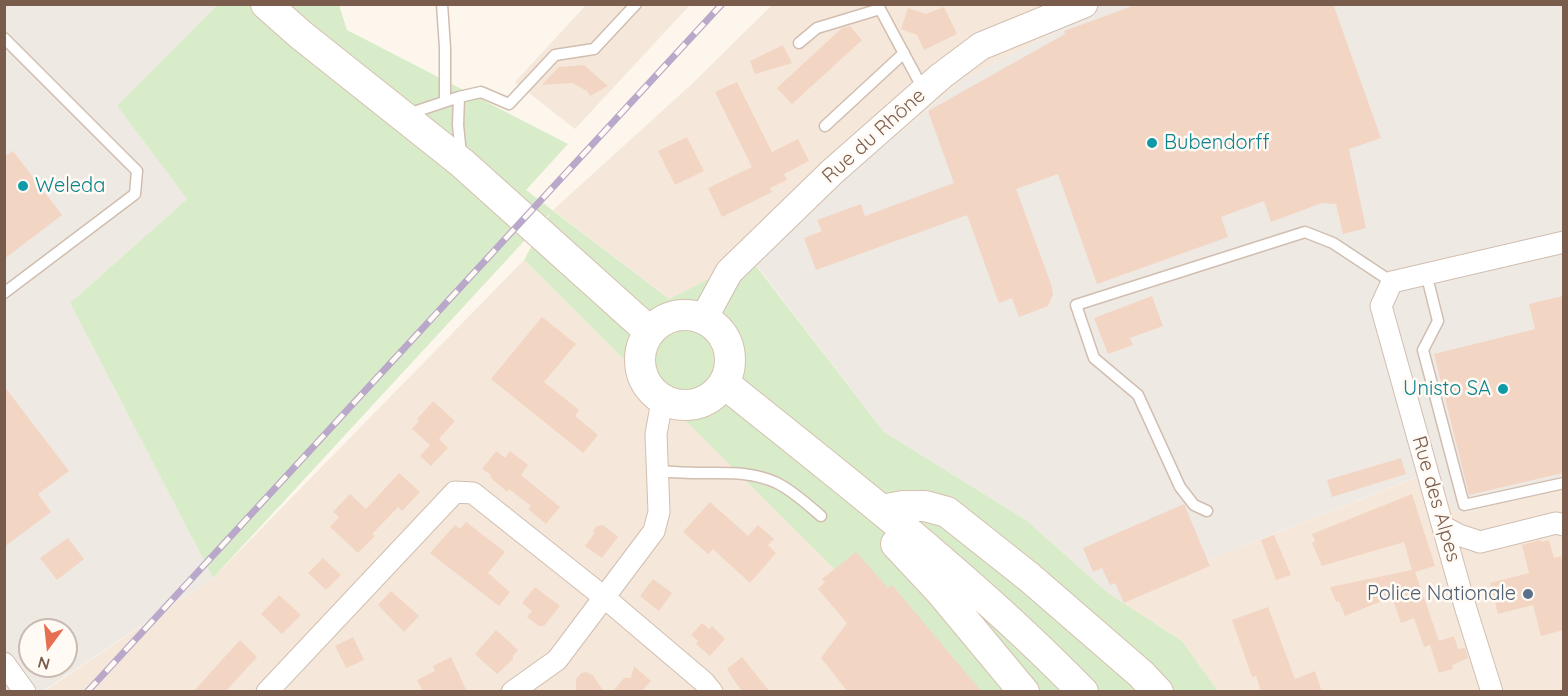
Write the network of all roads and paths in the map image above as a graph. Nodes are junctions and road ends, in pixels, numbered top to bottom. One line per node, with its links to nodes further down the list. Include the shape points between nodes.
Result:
1 (266, 4): 11 (main road)
2 (442, 4): 10 (lane)
3 (636, 4): 9 (lane, via 594,50 555,55 509,104 481,92)
4 (1084, 4): 8 (street, Rue du Rhône, via 981,46)
5 (4, 38): 17 (lane, via 137,171 135,194)
6 (799, 43): 7 (lane, via 817,28 880,9)
7 (904, 53): 8 (lane); 12 (lane)
8 (924, 91): 18 (street, Rue du Rhône, via 832,172 729,272)
9 (459, 97): 10 (lane); 13 (lane)
10 (445, 101): 11 (lane)
11 (401, 117): 13 (main road)
12 (825, 126)
13 (462, 163): 19 (main road)
14 (1563, 242): 15 (street)
15 (1426, 273): 16 (street); 23 (lane, via 1438,321 1423,350 1464,505)
16 (1392, 282): 26 (lane, via 1333,243 1305,232 1076,305 1094,358 1138,395 1180,487 1194,505); 29 (street, Rue des Alpes, via 1381,306)
17 (4, 293)
18 (704, 318): 19 (main road, via 686,314 664,319); 20 (main road, via 721,332 731,360)
19 (649, 331): 21 (main road, via 639,357 643,379)
20 (725, 384): 21 (main road, via 705,401 680,406); 24 (main road)
21 (662, 401): 22 (street, via 656,434)
22 (657, 471): 27 (lane, via 750,474 776,482); 30 (street, via 659,512 654,531)
23 (1563, 483)
24 (856, 489): 25 (main road); 36 (main road, via 864,511 940,591)
25 (882, 510): 37 (main road, via 956,572); 38 (main road, via 925,506 948,512 1029,577)
26 (1206, 511)
27 (821, 516)
28 (1563, 525): 29 (street, via 1556,523 1480,542)
29 (1444, 527): 39 (street, Rue des Alpes)
30 (605, 598): 33 (street, via 473,493 455,492); 34 (street, via 558,660); 35 (street)
31 (4, 663): 32 (street)
32 (26, 692)
33 (267, 692)
34 (512, 692)
35 (712, 692)
36 (1024, 692)
37 (1083, 692)
38 (1158, 692)
39 (1492, 692)

